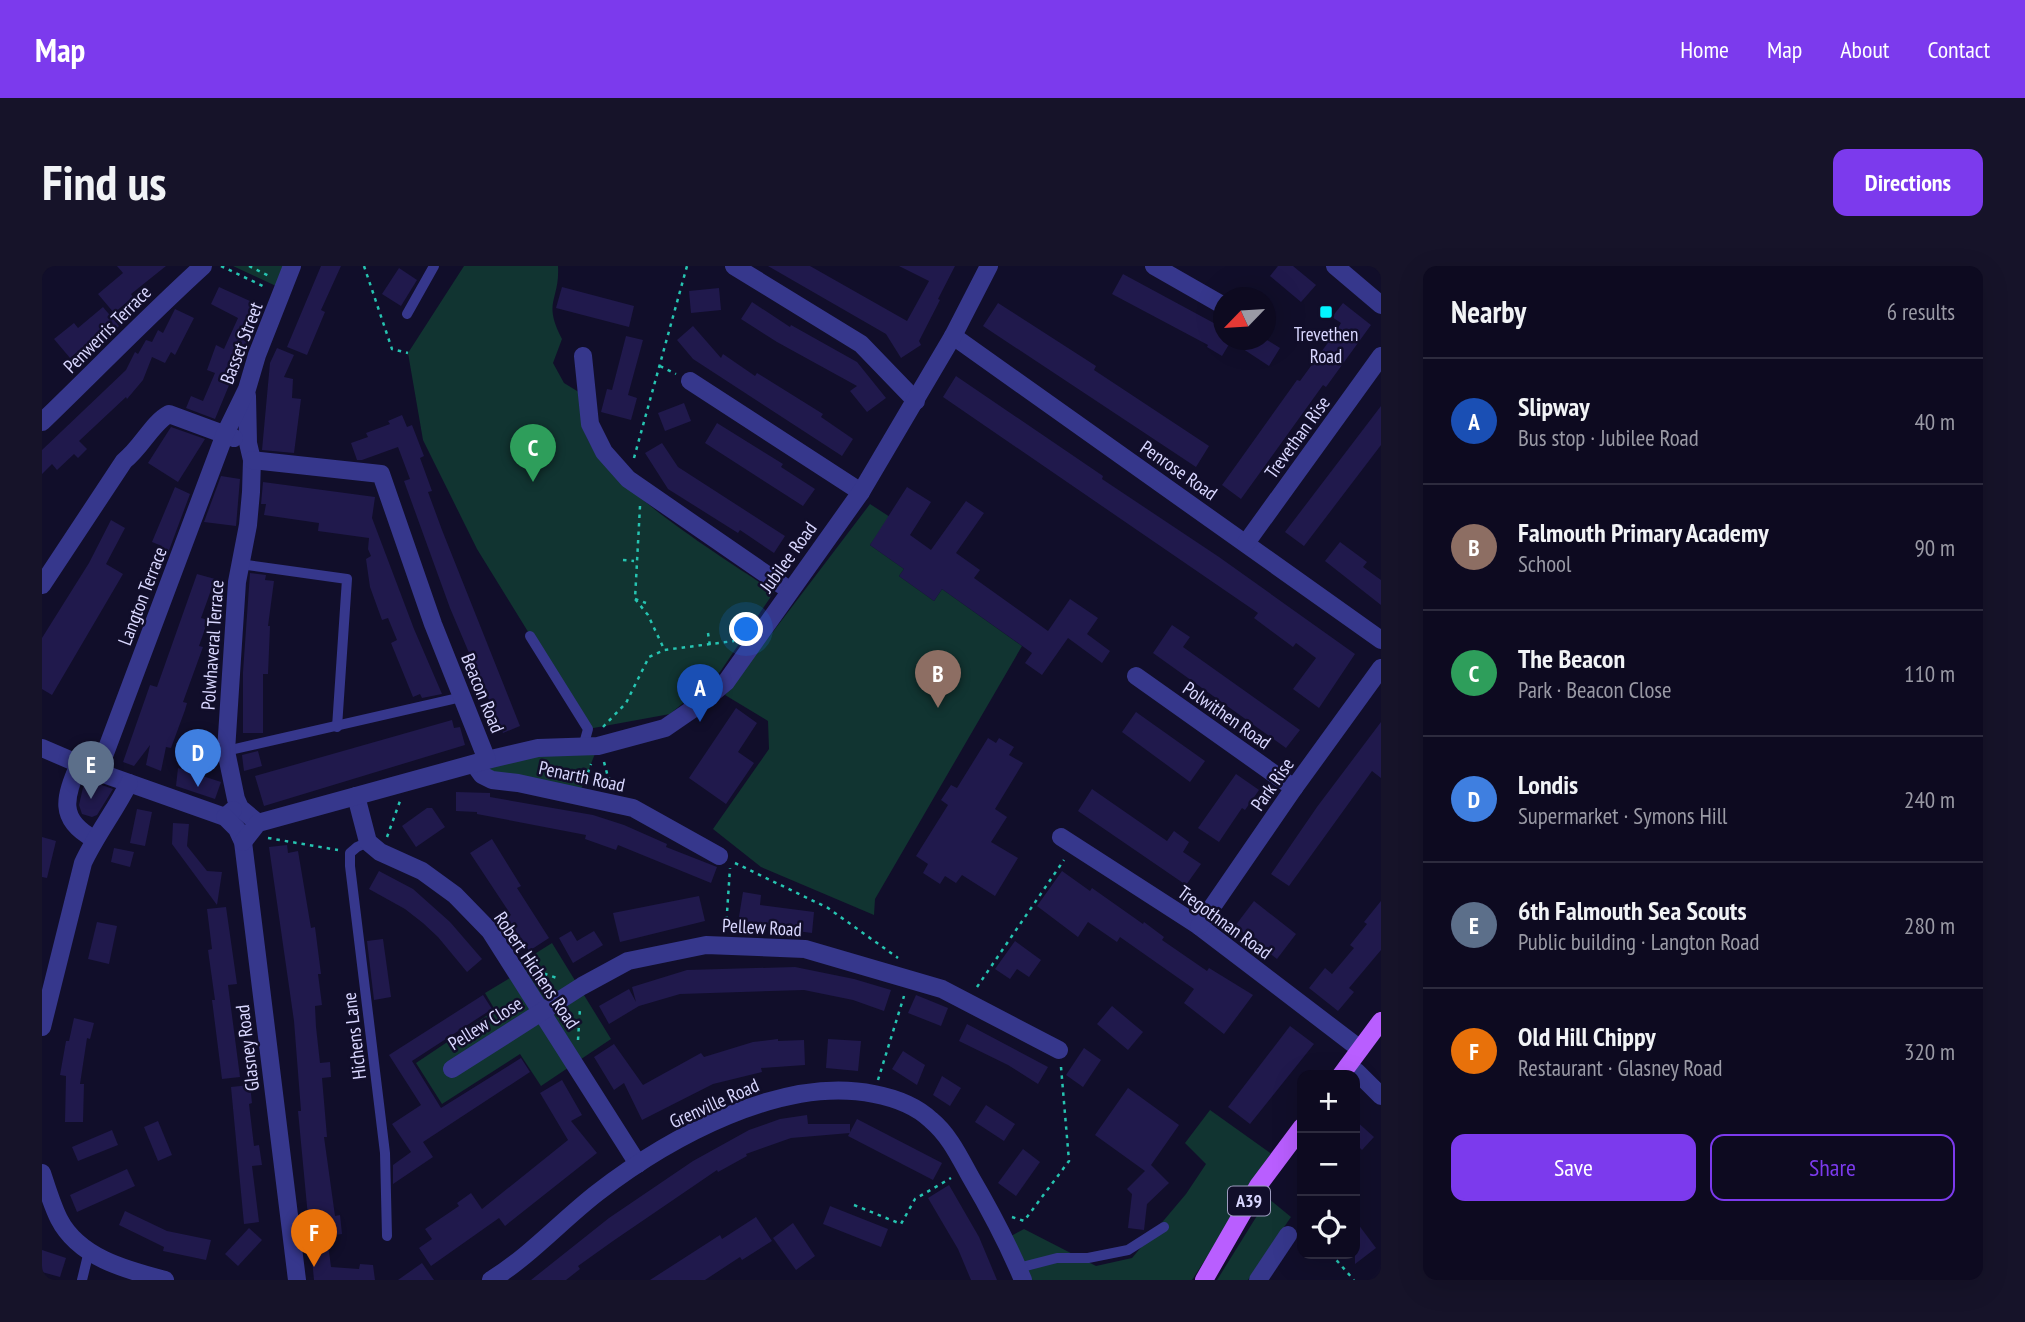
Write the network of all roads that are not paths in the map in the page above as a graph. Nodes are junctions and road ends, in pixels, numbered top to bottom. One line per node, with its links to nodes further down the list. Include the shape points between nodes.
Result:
1 (203, 266): 17 (street, Penwerris Terrace)
2 (292, 266): 15 (street, Basset Street)
3 (433, 266): 10 (lane)
4 (734, 266): 16 (street, via 860,344)
5 (1154, 266): 8 (street)
6 (1335, 266): 9 (street)
7 (986, 267): 11 (street, Jubilee Road)
8 (1213, 300)
9 (1381, 305)
10 (407, 314)
11 (953, 336): 16 (street, Jubilee Road); 21 (street, Penrose Road)
12 (583, 356): 24 (street, via 590,424 604,452 635,484)
13 (1381, 356): 21 (street, Trevethan Rise)
14 (690, 381): 20 (street)
15 (247, 388): 18 (street, Basset Street); 19 (street, Polwhaveral Terrace)
16 (915, 401): 20 (street, Jubilee Road)
17 (42, 422)
18 (225, 435): 19 (street); 23 (street, via 169,414 161,418 124,461); 36 (street, Langton Terrace)
19 (250, 451): 22 (street, Polwhaveral Terrace, via 248,525); 29 (street, Beacon Road, via 381,474)
20 (861, 492): 24 (street, Jubilee Road)
21 (1246, 543): 26 (street, Penrose Road)
22 (240, 564): 30 (lane, via 347,579); 33 (street, Polwhaveral Terrace)
23 (42, 585)
24 (789, 590): 31 (street, Jubilee Road, via 726,682 697,706 665,728)
25 (530, 636): 31 (lane, via 588,729)
26 (1381, 640)
27 (1381, 668): 38 (street, Park Rise)
28 (1136, 676): 38 (street, Polwithen Road)
29 (462, 697): 30 (lane); 34 (street, Beacon Road)
30 (337, 727): 33 (lane)
31 (591, 746): 34 (street, Jubilee Road, via 538,748)
32 (42, 748): 35 (street)
33 (226, 751): 40 (street, Polwhaveral Terrace)
34 (481, 762): 39 (street); 46 (street, Penarth Road, via 482,775 492,780 633,808)
35 (79, 764): 36 (street); 43 (street, via 66,804 81,832)
36 (98, 772): 37 (street)
37 (129, 783): 41 (street); 43 (street)
38 (1294, 788): 47 (street, Park Rise)
39 (356, 796): 42 (street); 45 (street)
40 (239, 804): 41 (street); 42 (street)
41 (225, 817): 42 (street, Glasney Road, via 237,829)
42 (250, 833): 67 (street, Glasney Road)
43 (94, 839): 50 (street, via 83,863)
44 (1067, 841): 47 (street, Tregothnan Road)
45 (368, 842): 48 (street, Robert Hichens Road, via 455,895 490,931); 62 (lane, Hichens Lane, via 351,853 350,866 385,1153)
46 (719, 856)
47 (1199, 926): 51 (street, Tregothnan Road)
48 (541, 1013): 52 (street, Pellew Road, via 628,961 706,945 805,949 908,972); 53 (street, Pellew Close); 58 (street, Robert Hichens Road)
49 (1381, 1021): 51 (main road)
50 (42, 1027)
51 (1360, 1049): 54 (main road)
52 (1059, 1050)
53 (452, 1069)
54 (1345, 1070)
55 (1360, 1075): 56 (street)
56 (1381, 1096)
57 (1298, 1133): 69 (main road, A39, via 1258,1186)
58 (638, 1164): 64 (street, Grenville Road, via 702,1128 783,1097 863,1091 895,1098 931,1119 949,1139); 68 (street, Grenville Road)
59 (42, 1173): 63 (street, via 60,1222)
60 (1164, 1227): 64 (lane, via 1128,1250 1057,1258)
61 (1288, 1235): 70 (street)
62 (387, 1236)
63 (89, 1251): 65 (lane); 66 (street, via 113,1264)
64 (1020, 1274)
65 (82, 1280)
66 (165, 1280)
67 (297, 1280)
68 (491, 1280)
69 (1205, 1280)
70 (1258, 1280)

